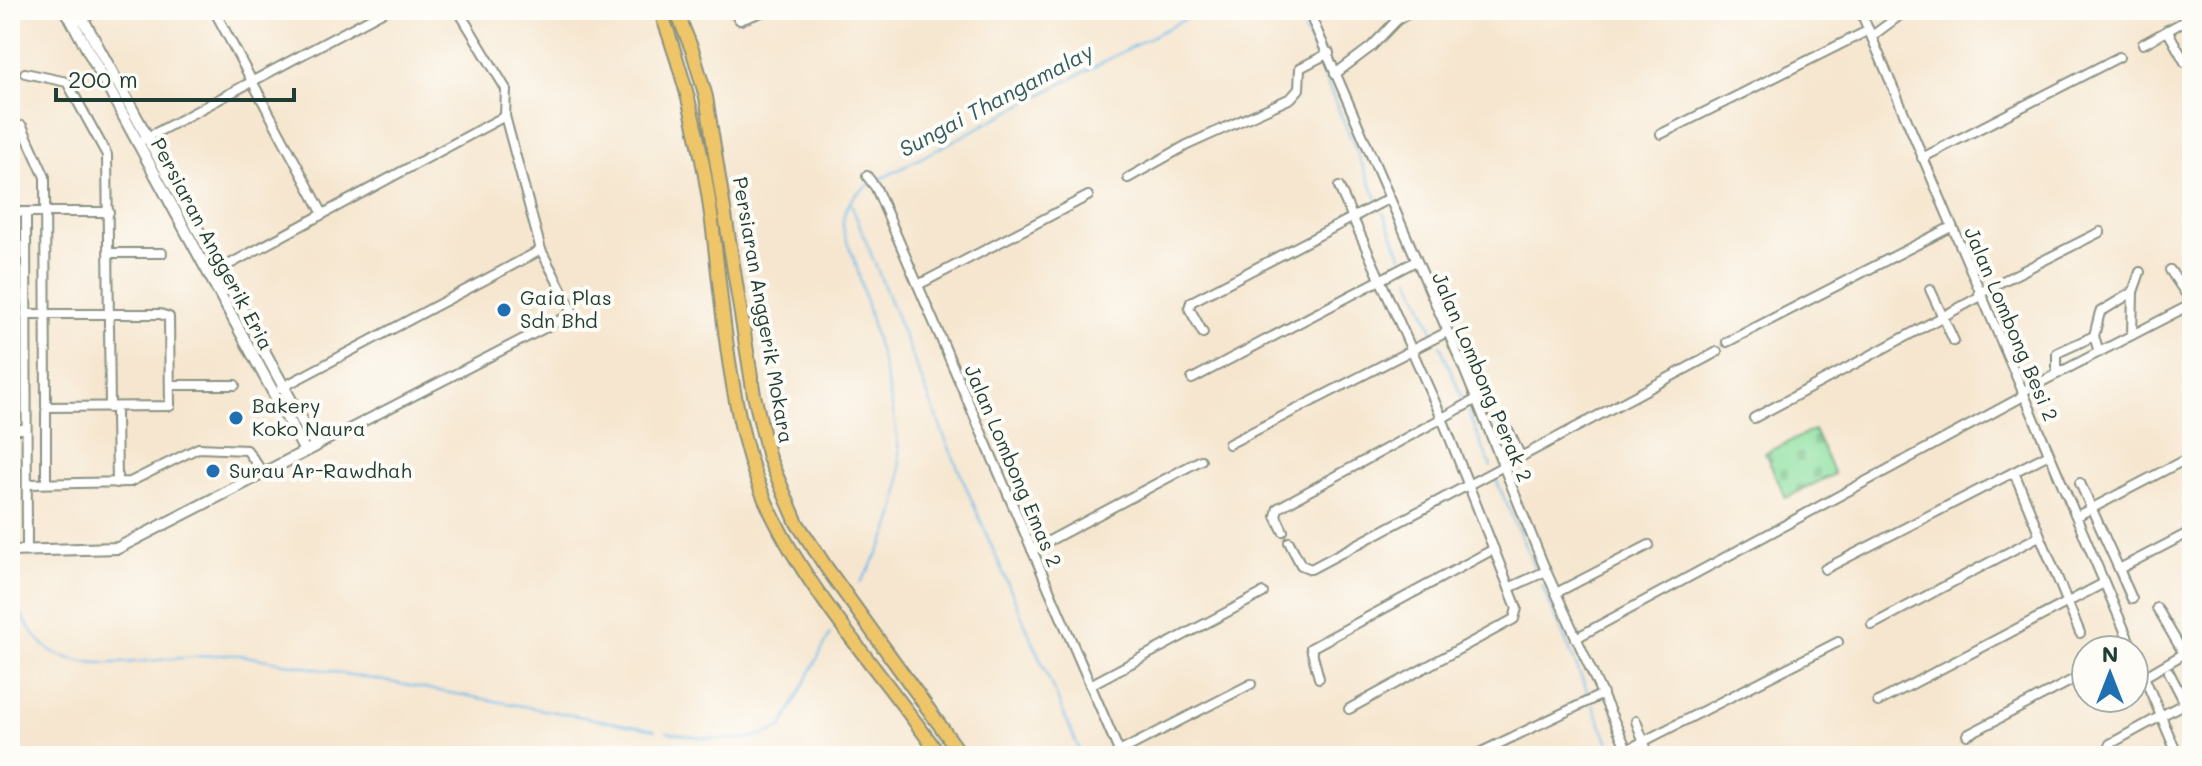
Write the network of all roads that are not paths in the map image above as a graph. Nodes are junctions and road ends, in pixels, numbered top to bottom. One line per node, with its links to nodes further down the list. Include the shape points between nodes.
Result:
1 (66, 10): 15 (street, Persiaran Anggerik Eria)
2 (99, 10): 15 (street)
3 (214, 10): 26 (street)
4 (386, 10): 26 (street)
5 (458, 10): 27 (street, via 506,89)
6 (660, 10): 145 (main road, Persiaran Anggerik Mokara, via 695,132 729,363 761,490 801,566)
7 (676, 10): 146 (main road, Persiaran Anggerik Mokara, via 706,97 769,458 797,523 820,559)
8 (731, 10): 9 (street, via 737,19 748,20)
9 (767, 10)
10 (1308, 10): 21 (street, Jalan Lombong Perak 2)
11 (1389, 10): 17 (street)
12 (1414, 10): 17 (street)
13 (1860, 10): 19 (street, Jalan Lombong Besi 2)
14 (1907, 10): 19 (street)
15 (78, 17): 30 (street, Persiaran Anggerik Eria)
16 (2192, 17): 18 (street)
17 (1397, 20): 25 (street)
18 (2167, 30): 20 (street); 23 (street)
19 (1871, 33): 29 (street); 31 (street, Jalan Lombong Besi 2)
20 (2143, 44)
21 (1326, 55): 25 (street, Jalan Lombong Perak 2); 33 (street, via 1300,68 1295,95)
22 (2119, 57): 31 (street)
23 (2185, 62)
24 (25, 73): 40 (street, via 67,82 107,155)
25 (1335, 74): 36 (street, Jalan Lombong Perak 2)
26 (252, 81): 30 (street); 41 (street)
27 (505, 116): 41 (street); 45 (street)
28 (22, 126): 39 (street, via 44,170)
29 (1661, 134)
30 (142, 140): 51 (street, Persiaran Anggerik Eria)
31 (1922, 158): 43 (street, Jalan Lombong Besi 2)
32 (867, 176): 53 (street, Jalan Lombong Emas 2)
33 (1128, 178)
34 (1339, 187): 42 (street)
35 (1088, 196): 53 (street)
36 (1388, 199): 42 (street); 48 (street, Jalan Lombong Perak 2)
37 (10, 212): 38 (street)
38 (26, 212): 39 (street); 58 (street)
39 (47, 212): 40 (street); 60 (street)
40 (109, 212): 46 (street)
41 (323, 214): 51 (street)
42 (1352, 218): 52 (street); 63 (street, via 1191,302 1189,308)
43 (1951, 227): 56 (street, Jalan Lombong Besi 2); 67 (street)
44 (2100, 232): 56 (street)
45 (541, 250): 75 (street); 86 (street, via 571,305 569,315)
46 (110, 253): 47 (street); 59 (street)
47 (162, 253)
48 (1416, 261): 52 (street); 62 (street, Jalan Lombong Perak 2)
49 (2170, 270): 57 (street)
50 (2140, 272): 55 (street)
51 (214, 273): 75 (street, Persiaran Anggerik Eria)
52 (1380, 280): 68 (street); 72 (street)
53 (918, 285): 107 (street, Jalan Lombong Emas 2)
54 (1930, 289): 61 (street)
55 (2133, 292): 64 (street); 65 (street, via 2100,312)
56 (1980, 294): 61 (street); 76 (street, Jalan Lombong Besi 2)
57 (2192, 304): 64 (street)
58 (26, 314): 60 (street); 83 (street)
59 (109, 314): 60 (street); 73 (street, via 169,317); 79 (street)
60 (46, 315): 78 (street)
61 (1942, 317): 66 (street); 81 (street)
62 (1447, 332): 68 (street); 77 (street, Jalan Lombong Perak 2)
63 (1203, 333)
64 (2132, 335): 70 (street)
65 (2094, 336): 70 (street); 71 (street, via 2057,353)
66 (1954, 341)
67 (1727, 342)
68 (1412, 350): 80 (street); 85 (street)
69 (1717, 352): 89 (street)
70 (2099, 352): 71 (street)
71 (2057, 374): 76 (street)
72 (1192, 379)
73 (171, 385): 74 (street); 79 (street, via 167,407)
74 (235, 385)
75 (276, 390): 86 (street, Persiaran Anggerik Eria)
76 (2024, 391): 87 (street, Jalan Lombong Besi 2); 123 (street, via 1926,450)
77 (1477, 399): 80 (street); 91 (street, Jalan Lombong Perak 2)
78 (46, 410): 79 (street); 94 (street)
79 (113, 410): 95 (street)
80 (1442, 418): 98 (street); 101 (street, via 1278,508)
81 (1754, 418)
82 (10, 429): 83 (street)
83 (25, 429): 97 (street)
84 (1509, 432): 89 (street)
85 (1229, 444)
86 (310, 449): 93 (street)
87 (2049, 454): 92 (street); 100 (street, Jalan Lombong Besi 2)
88 (2192, 456): 99 (street)
89 (1521, 457): 91 (street)
90 (1201, 460): 107 (street)
91 (1503, 467): 98 (street); 112 (street, Jalan Lombong Perak 2)
92 (2014, 472): 103 (street); 110 (street)
93 (263, 473): 95 (street, via 247,450 207,448); 109 (street, via 118,548)
94 (46, 483): 95 (street); 97 (street)
95 (117, 483)
96 (2080, 483): 99 (street)
97 (27, 484): 109 (street)
98 (1469, 485): 104 (street, via 1311,569 1301,565); 106 (street)
99 (2091, 508): 100 (street); 111 (street)
100 (2077, 516): 113 (street, Jalan Lombong Besi 2)
101 (1283, 531)
102 (2192, 531): 111 (street)
103 (2039, 536): 118 (street); 120 (street)
104 (1289, 542)
105 (1649, 545): 116 (street)
106 (1494, 549): 114 (street); 128 (street, via 1311,648)
107 (1032, 550): 131 (street, Jalan Lombong Emas 2)
108 (10, 551): 109 (street)
109 (27, 551)
110 (1825, 569)
111 (2119, 569): 117 (street)
112 (1546, 571): 114 (street); 116 (street, Jalan Lombong Perak 2)
113 (2104, 583): 118 (street); 122 (street, Jalan Lombong Besi 2)
114 (1509, 588): 136 (street, via 1517,608 1514,619)
115 (1263, 593): 131 (street)
116 (1556, 593): 123 (street, Jalan Lombong Perak 2)
117 (2132, 599)
118 (2066, 604): 121 (street); 135 (street)
119 (2157, 608): 125 (street)
120 (1872, 625)
121 (2080, 633)
122 (2125, 634)
123 (1576, 638): 133 (street, Jalan Lombong Perak 2)
124 (1838, 642): 141 (street)
125 (2188, 651): 127 (street)
126 (2169, 672): 134 (street)
127 (2150, 673)
128 (1319, 678)
129 (2070, 681): 140 (street)
130 (1251, 684): 144 (street)
131 (1090, 685): 144 (street, Jalan Lombong Emas 2)
132 (2150, 690): 137 (street, Jalan Lombong Besi 2)
133 (1603, 694): 143 (street, Jalan Lombong Perak 2); 147 (street)
134 (2188, 701): 137 (street); 138 (street)
135 (1878, 702)
136 (1349, 709)
137 (2161, 715): 142 (street); 150 (street, Jalan Lombong Besi 2)
138 (2192, 717)
139 (1636, 721): 141 (street)
140 (1967, 735)
141 (1644, 743): 143 (street); 149 (street)
142 (2110, 744)
143 (1629, 753): 148 (street)
144 (1120, 754)
145 (940, 756)
146 (962, 756)
147 (1473, 756)
148 (1615, 756)
149 (1649, 756)
150 (2178, 756)

